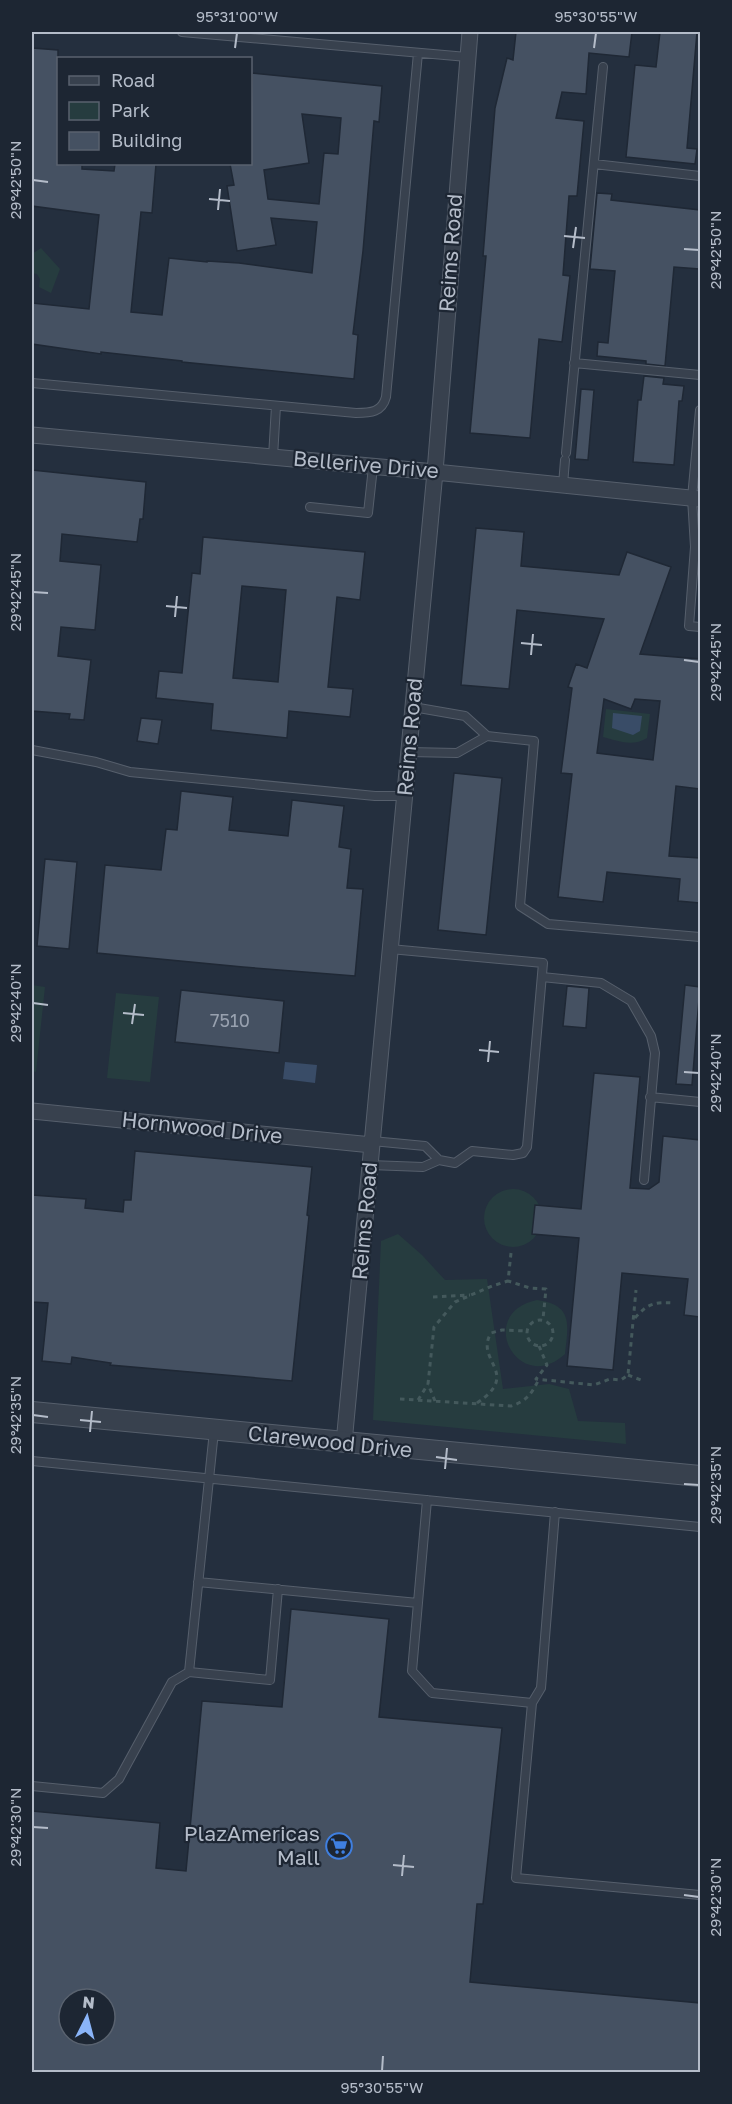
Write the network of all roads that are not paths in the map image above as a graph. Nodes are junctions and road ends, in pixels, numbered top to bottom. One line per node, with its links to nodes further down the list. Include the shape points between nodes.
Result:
1 (182, 32): 3 (lane)
2 (470, 32): 4 (street, Reims Road)
3 (418, 53): 4 (lane); 11 (lane, via 384,404 379,410 365,413)
4 (467, 57): 16 (street, Reims Road)
5 (603, 67): 6 (lane)
6 (594, 164): 7 (lane); 8 (lane)
7 (700, 176)
8 (574, 363): 9 (lane); 17 (lane)
9 (700, 375)
10 (32, 383): 11 (lane)
11 (276, 406): 14 (lane)
12 (700, 410): 18 (lane)
13 (32, 435): 14 (street, Bellerive Drive)
14 (273, 457): 15 (street, Bellerive Drive)
15 (373, 467): 16 (street, Bellerive Drive); 19 (lane, via 368,513)
16 (435, 472): 17 (street, Bellerive Drive); 21 (street, Reims Road)
17 (563, 485): 18 (street, Bellerive Drive)
18 (696, 499): 20 (lane, via 689,626)
19 (310, 507)
20 (700, 627)
21 (413, 707): 22 (lane, via 465,716); 24 (street, Reims Road)
22 (487, 736): 24 (lane, via 457,753); 26 (lane, via 534,741 519,906 548,924)
23 (32, 750): 25 (lane, via 130,772)
24 (409, 752): 25 (street, Reims Road)
25 (405, 796): 27 (street, Reims Road)
26 (700, 937)
27 (390, 949): 28 (lane, via 543,963); 32 (street, Reims Road)
28 (542, 977): 29 (lane, via 601,983 631,1001 651,1036 655,1053); 33 (lane, via 527,1147 523,1153 513,1155 472,1151 455,1163)
29 (650, 1097): 30 (lane); 35 (lane)
30 (700, 1102)
31 (32, 1111): 32 (street, Hornwood Drive)
32 (372, 1143): 33 (lane, via 425,1146); 34 (street, Reims Road)
33 (439, 1160): 34 (lane, via 423,1167)
34 (370, 1165): 38 (street, Reims Road)
35 (644, 1180)
36 (32, 1412): 37 (street, Clarewood Drive)
37 (214, 1430): 38 (street, Clarewood Drive); 41 (lane)
38 (344, 1443): 40 (street, Clarewood Drive)
39 (32, 1461): 41 (lane)
40 (700, 1476)
41 (209, 1478): 42 (lane); 45 (lane)
42 (426, 1500): 43 (lane); 47 (lane)
43 (555, 1512): 44 (lane); 49 (lane, via 541,1688)
44 (700, 1527)
45 (198, 1582): 46 (lane); 48 (lane)
46 (278, 1589): 47 (lane); 48 (lane, via 270,1680)
47 (418, 1604): 49 (lane, via 412,1671 432,1693)
48 (189, 1672): 50 (lane, via 172,1682 118,1779 103,1793)
49 (532, 1704): 51 (lane, via 516,1878)
50 (32, 1786)
51 (700, 1895)

